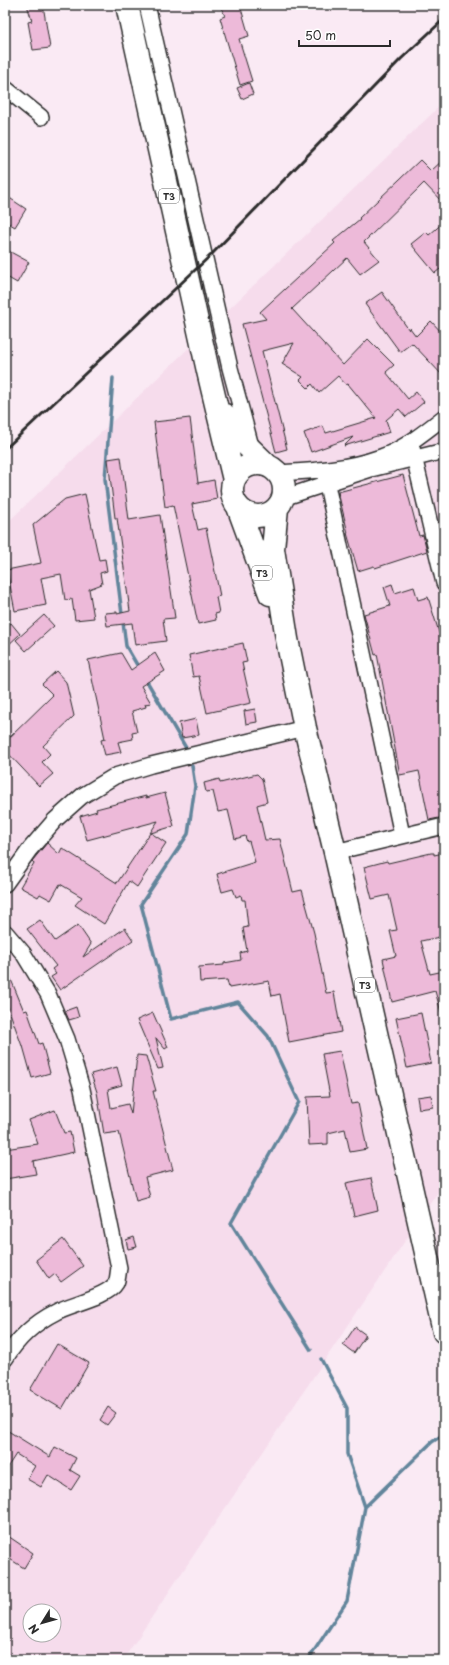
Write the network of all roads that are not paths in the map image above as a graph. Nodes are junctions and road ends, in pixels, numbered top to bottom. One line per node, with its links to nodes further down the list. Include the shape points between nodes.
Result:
1 (127, 5): 5 (highway, T3)
2 (147, 5): 10 (street, via 230,368)
3 (5, 88): 4 (street)
4 (41, 118)
5 (212, 386): 10 (highway, T3, via 232,431); 12 (highway, T3)
6 (444, 418): 7 (street)
7 (410, 442): 9 (street); 11 (street, via 382,457)
8 (444, 451): 9 (street)
9 (414, 458): 11 (street); 15 (street)
10 (266, 464): 11 (street); 12 (highway, via 245,468); 13 (highway, T3, via 282,480 284,489)
11 (325, 477): 13 (street); 19 (street)
12 (234, 480): 14 (highway, T3, via 232,494)
13 (280, 503): 14 (highway, via 269,514 261,516 248,514); 16 (highway, T3, via 273,549)
14 (238, 507): 16 (highway, T3)
15 (444, 583)
16 (287, 639): 17 (highway, T3)
17 (305, 728): 20 (highway, T3); 21 (street, via 115,776 82,796 55,820)
18 (444, 826): 19 (street)
19 (402, 835): 20 (street)
20 (335, 852): 23 (highway, T3)
21 (5, 884)
22 (5, 932): 24 (street, via 23,953 48,994 67,1039 82,1089 119,1268 115,1283 104,1293 56,1311 36,1324 15,1343)
23 (444, 1332)
24 (5, 1359)

